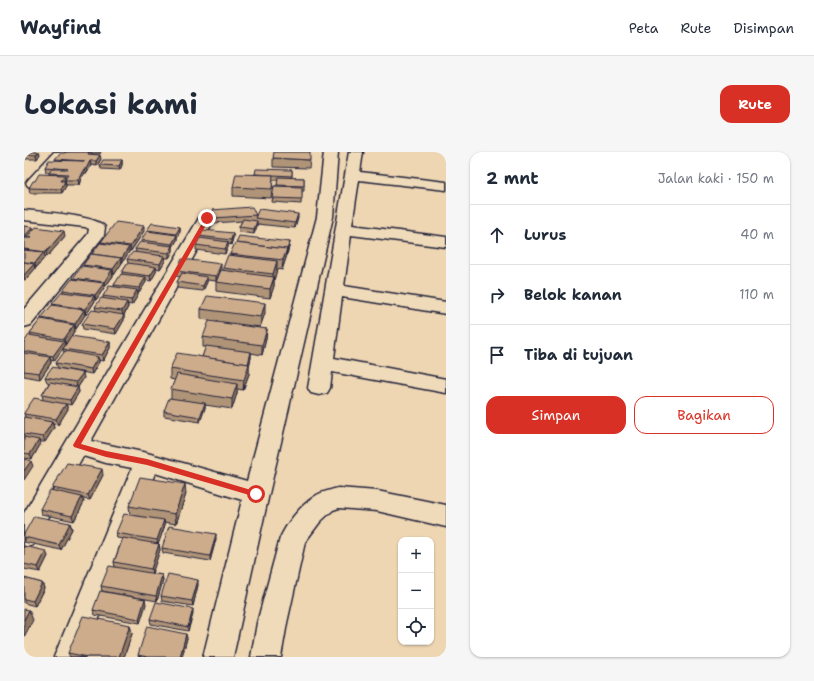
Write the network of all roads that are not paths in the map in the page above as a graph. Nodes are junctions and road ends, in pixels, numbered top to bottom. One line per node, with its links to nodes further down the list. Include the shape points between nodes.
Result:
1 (61, 152): 5 (street)
2 (331, 152): 19 (street, via 325,217)
3 (356, 152): 4 (street)
4 (352, 175): 6 (street); 9 (street)
5 (33, 183)
6 (446, 186)
7 (24, 215): 13 (street, via 88,223 98,227 96,236)
8 (207, 218): 17 (street)
9 (344, 229): 10 (street); 11 (street)
10 (446, 242)
11 (334, 290): 12 (street); 14 (street)
12 (446, 308)
13 (24, 321)
14 (322, 363): 15 (street); 16 (street)
15 (446, 386)
16 (319, 388)
17 (77, 445): 18 (street); 21 (street)
18 (147, 462): 19 (street); 22 (street)
19 (256, 494): 23 (street)
20 (446, 516): 24 (street, via 377,501 338,498 324,503 293,538)
21 (24, 538)
22 (69, 657)
23 (218, 657)
24 (266, 657)

